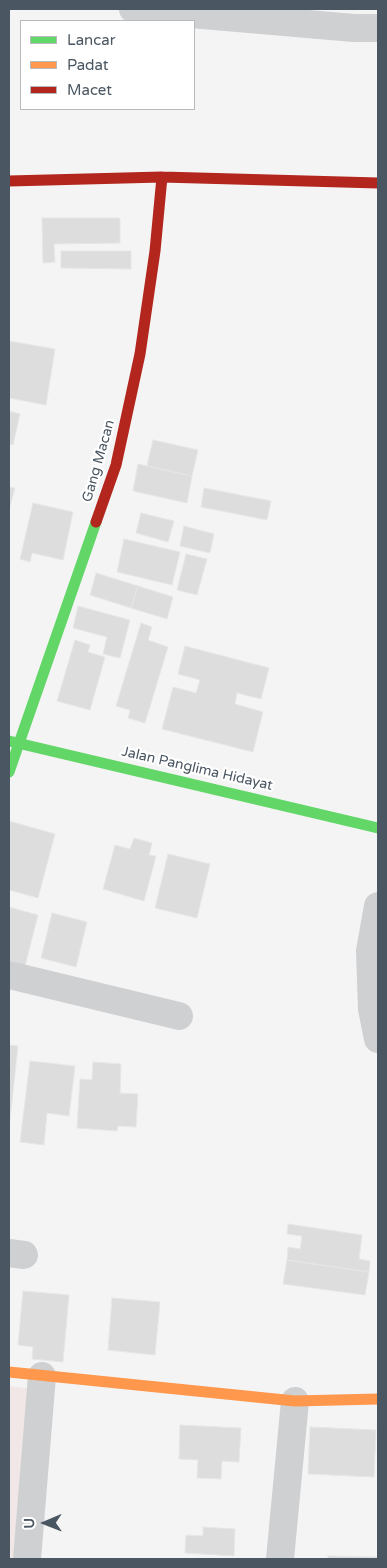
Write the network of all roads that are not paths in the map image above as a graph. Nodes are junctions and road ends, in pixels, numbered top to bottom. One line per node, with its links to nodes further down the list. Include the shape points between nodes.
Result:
1 (134, 9): 2 (street)
2 (362, 21)
3 (162, 177): 4 (street); 5 (street); 6 (street, Gang Macan, via 140,354 116,465)
4 (9, 181)
5 (378, 183)
6 (14, 742): 7 (street, Gang Macan); 8 (street, Jalan Panglima Hidayat)
7 (9, 772)
8 (378, 828)
9 (378, 906): 12 (street, via 370,951 372,1009)
10 (9, 976): 11 (street)
11 (179, 1016)
12 (378, 1039)
13 (9, 1372): 14 (street)
14 (42, 1376): 16 (street); 17 (street)
15 (378, 1399): 16 (street)
16 (294, 1401): 18 (street)
17 (27, 1559)
18 (280, 1559)

